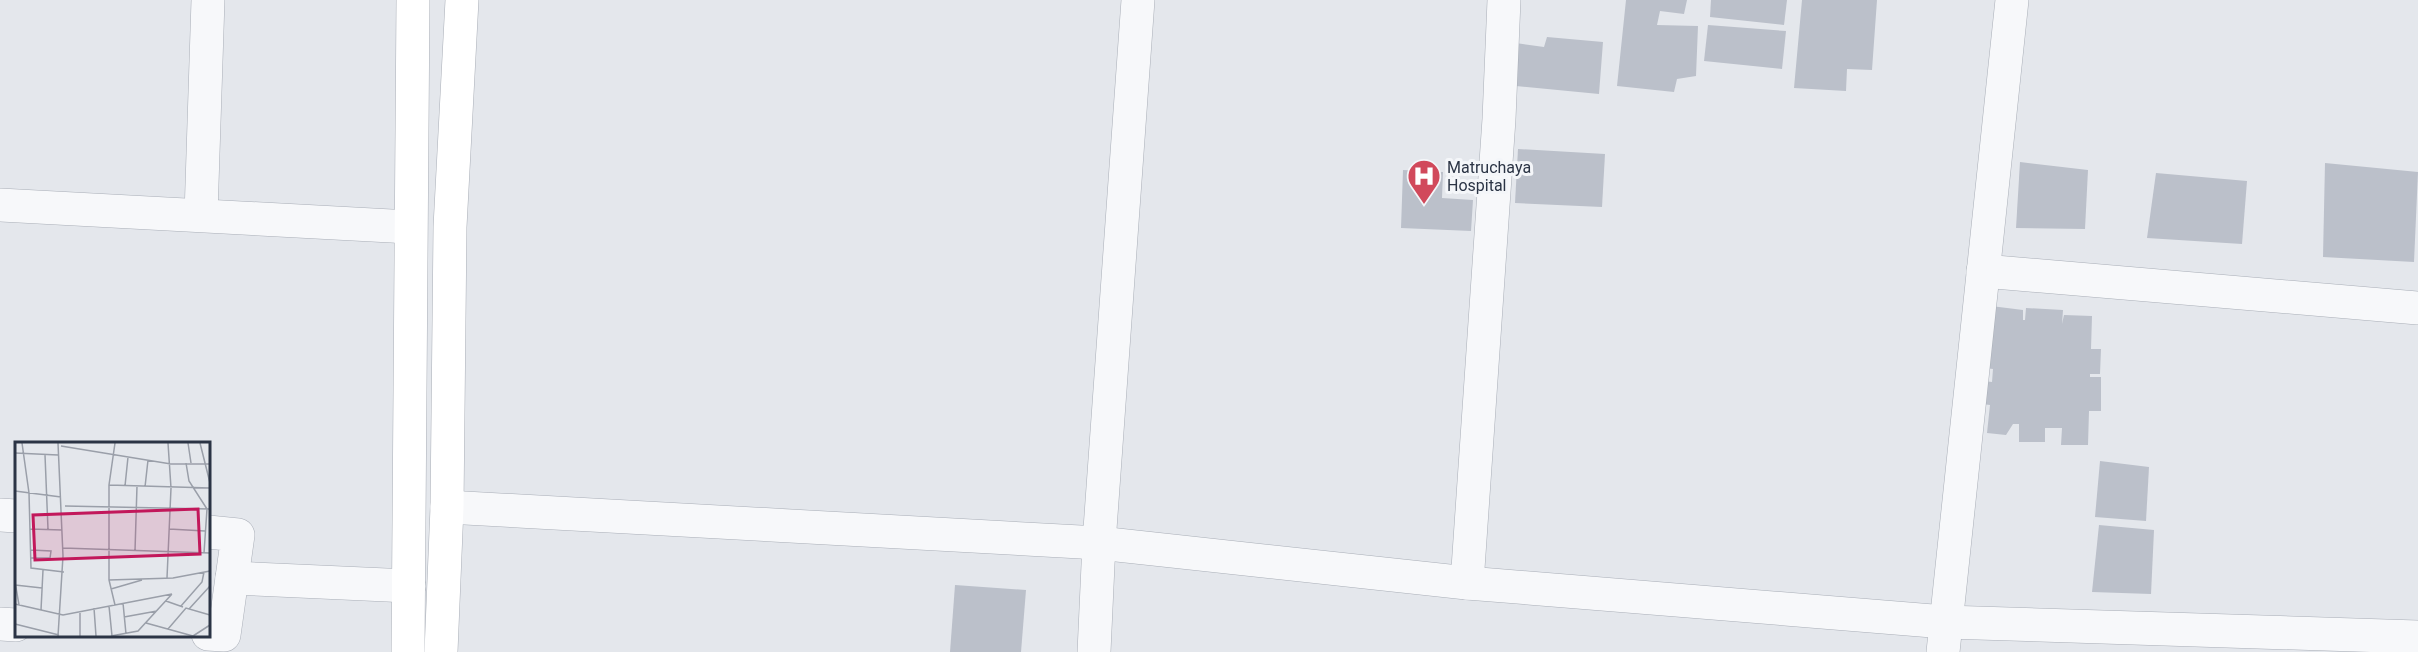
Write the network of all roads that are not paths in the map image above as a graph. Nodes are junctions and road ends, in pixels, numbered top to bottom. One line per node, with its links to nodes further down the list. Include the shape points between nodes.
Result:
1 (208, 0): 8 (street)
2 (413, 0): 9 (main road)
3 (462, 0): 12 (main road, via 450,227)
4 (1138, 0): 16 (street)
5 (1504, 0): 18 (street)
6 (2012, 0): 10 (street)
7 (0, 206): 8 (street)
8 (201, 215): 9 (street)
9 (410, 227): 19 (main road)
10 (1983, 271): 11 (street); 23 (street)
11 (2418, 308)
12 (447, 507): 16 (street); 26 (main road)
13 (0, 515): 14 (street)
14 (15, 516)
15 (210, 532): 17 (street, via 238,535)
16 (1099, 543): 18 (street); 27 (street)
17 (232, 578): 19 (street); 22 (street, via 224,635)
18 (1467, 584): 23 (street)
19 (409, 586): 25 (main road)
20 (0, 624): 21 (street)
21 (15, 625)
22 (210, 634)
23 (1944, 637): 24 (street)
24 (2418, 637)
25 (408, 652)
26 (441, 652)
27 (1094, 652)

